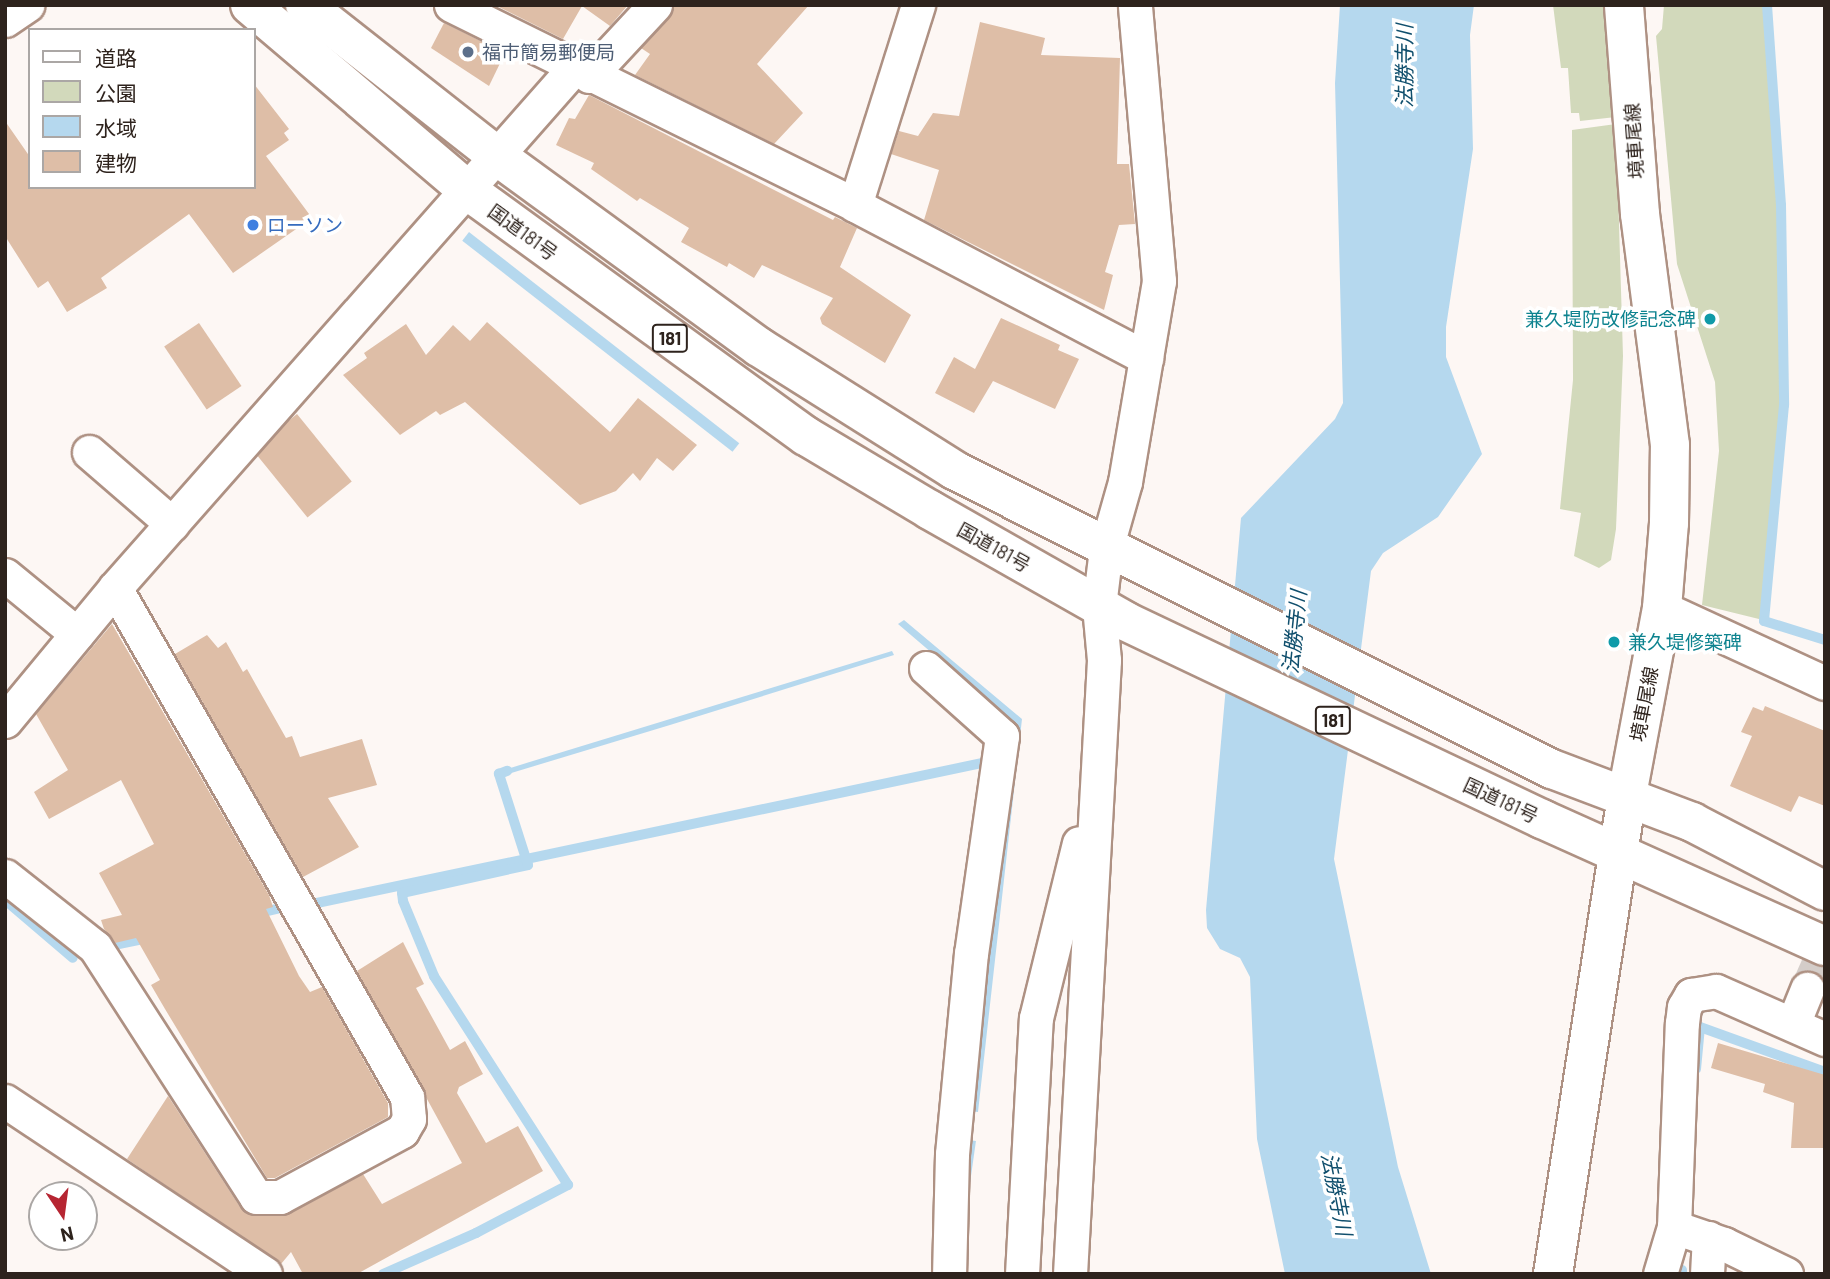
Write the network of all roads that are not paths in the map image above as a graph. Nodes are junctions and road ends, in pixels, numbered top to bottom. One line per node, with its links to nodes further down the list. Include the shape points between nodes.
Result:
1 (27, 5): 9 (street)
2 (250, 5): 12 (main road, 国道181号 / 181)
3 (305, 5): 11 (main road, 181)
4 (451, 5): 10 (street)
5 (655, 5): 10 (street)
6 (918, 5): 13 (street)
7 (1135, 5): 14 (street, via 1159,281)
8 (1624, 5): 20 (main road, 境車尾線, via 1640,214 1670,445)
9 (5, 20)
10 (581, 72): 11 (street); 13 (street)
11 (497, 156): 12 (street); 17 (main road, 181, via 759,347 954,470)
12 (467, 190): 16 (street); 21 (main road, 国道181号 / 181, via 806,436)
13 (855, 205): 14 (street)
14 (1146, 358): 17 (street, via 1125,482)
15 (89, 452): 16 (street)
16 (172, 524): 19 (street)
17 (1106, 549): 21 (street); 26 (main road, 181, via 1552,769)
18 (5, 575): 22 (street)
19 (115, 588): 22 (street); 29 (street, via 407,1097 409,1119 402,1131 280,1197 256,1197 95,947)
20 (1662, 608): 24 (street); 26 (main road, 境車尾線)
21 (1112, 614): 27 (street, via 1105,638); 28 (main road, 国道181号 / 181)
22 (78, 634): 25 (street)
23 (926, 668): 39 (street, via 1002,736 971,953 952,1154)
24 (1825, 683)
25 (5, 721)
26 (1627, 795): 28 (main road, 境車尾線); 30 (main road, 181, via 1692,822)
27 (1095, 822): 40 (street, via 1079,843 1036,1018); 41 (street)
28 (1619, 854): 31 (main road, 国道181号 / 181); 42 (main road, 境車尾線)
29 (5, 876)
30 (1825, 891)
31 (1825, 946)
32 (1807, 989): 33 (street)
33 (1793, 1024): 34 (street); 36 (street, via 1716,991 1691,995 1684,1007)
34 (1825, 1040)
35 (5, 1101): 38 (street)
36 (1674, 1227): 37 (street); 43 (street)
37 (1709, 1238): 44 (street); 45 (street)
38 (265, 1274)
39 (949, 1274)
40 (1022, 1274)
41 (1070, 1274)
42 (1553, 1274)
43 (1660, 1274)
44 (1707, 1274)
45 (1786, 1274)

